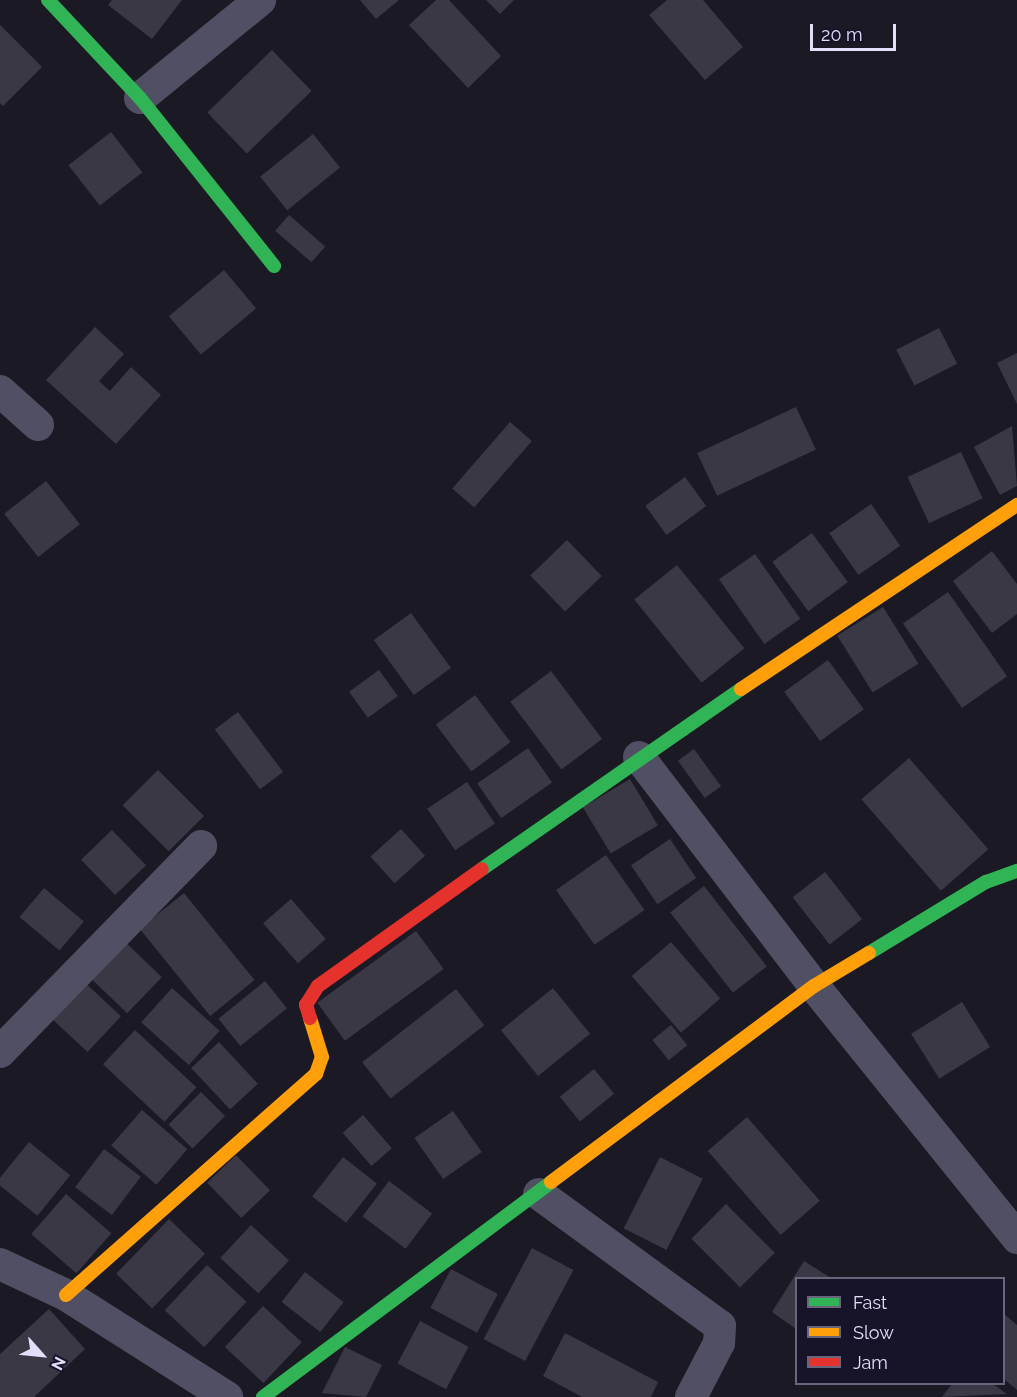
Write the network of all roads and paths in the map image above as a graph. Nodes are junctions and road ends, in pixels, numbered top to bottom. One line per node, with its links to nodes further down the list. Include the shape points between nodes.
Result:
1 (48, 0): 3 (street)
2 (260, 0): 3 (street)
3 (140, 98): 4 (street)
4 (274, 266)
5 (0, 391): 6 (street)
6 (38, 425)
7 (1017, 505): 8 (street)
8 (639, 757): 11 (street); 16 (street, via 318,986 306,1005 322,1057 316,1074)
9 (201, 846): 12 (street)
10 (1017, 871): 11 (street, via 986,882)
11 (814, 986): 13 (street); 14 (street)
12 (0, 1052)
13 (539, 1194): 18 (street); 19 (street, via 720,1326 719,1343)
14 (1017, 1238)
15 (0, 1264): 16 (street)
16 (66, 1295): 17 (street)
17 (227, 1397)
18 (263, 1397)
19 (691, 1397)

